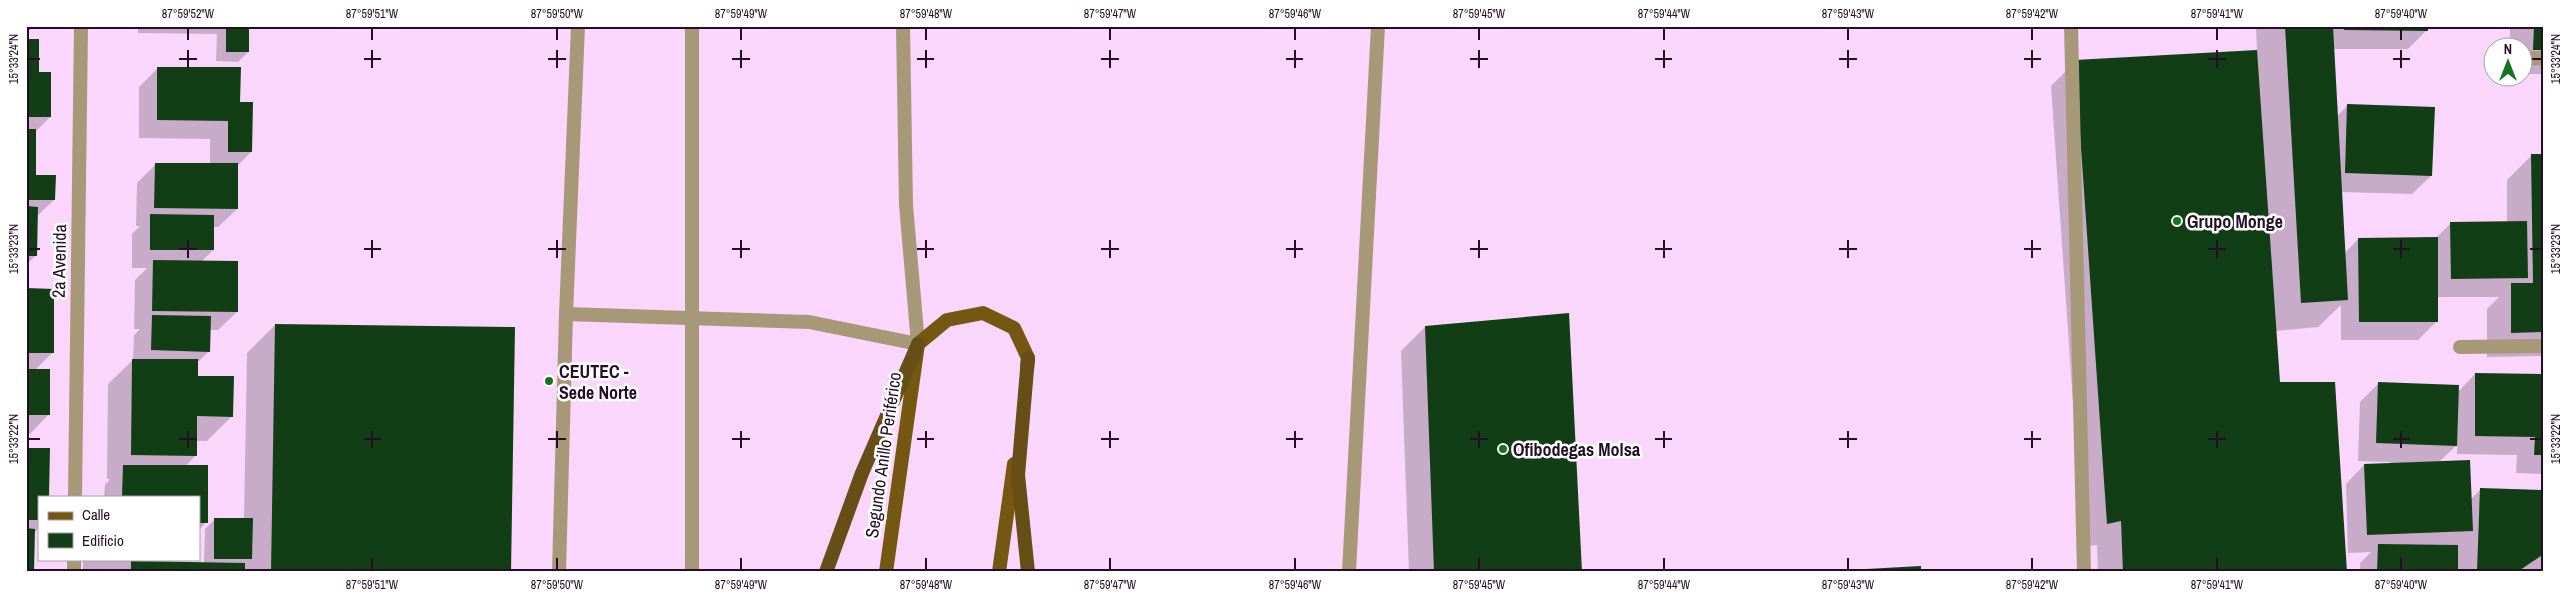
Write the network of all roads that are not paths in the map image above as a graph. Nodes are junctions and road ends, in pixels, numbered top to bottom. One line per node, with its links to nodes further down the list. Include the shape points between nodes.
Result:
1 (81, 26): 13 (street, 2a Avenida)
2 (578, 26): 7 (street)
3 (692, 26): 8 (street)
4 (903, 26): 9 (street, via 906,205)
5 (1378, 26): 20 (street)
6 (2071, 26): 21 (street)
7 (566, 314): 8 (street); 14 (street)
8 (692, 318): 9 (street, via 809,322); 15 (street)
9 (918, 344): 12 (main road, via 947,320 983,313 1014,328); 16 (highway, via 862,473); 17 (main road, Segundo Anillo Periférico)
10 (2544, 346): 11 (street)
11 (2460, 347)
12 (1028, 358): 18 (main road); 19 (highway, via 1018,475)
13 (75, 496)
14 (559, 572)
15 (692, 572)
16 (826, 572)
17 (886, 572)
18 (1000, 572)
19 (1028, 572)
20 (1350, 572)
21 (2084, 572)

